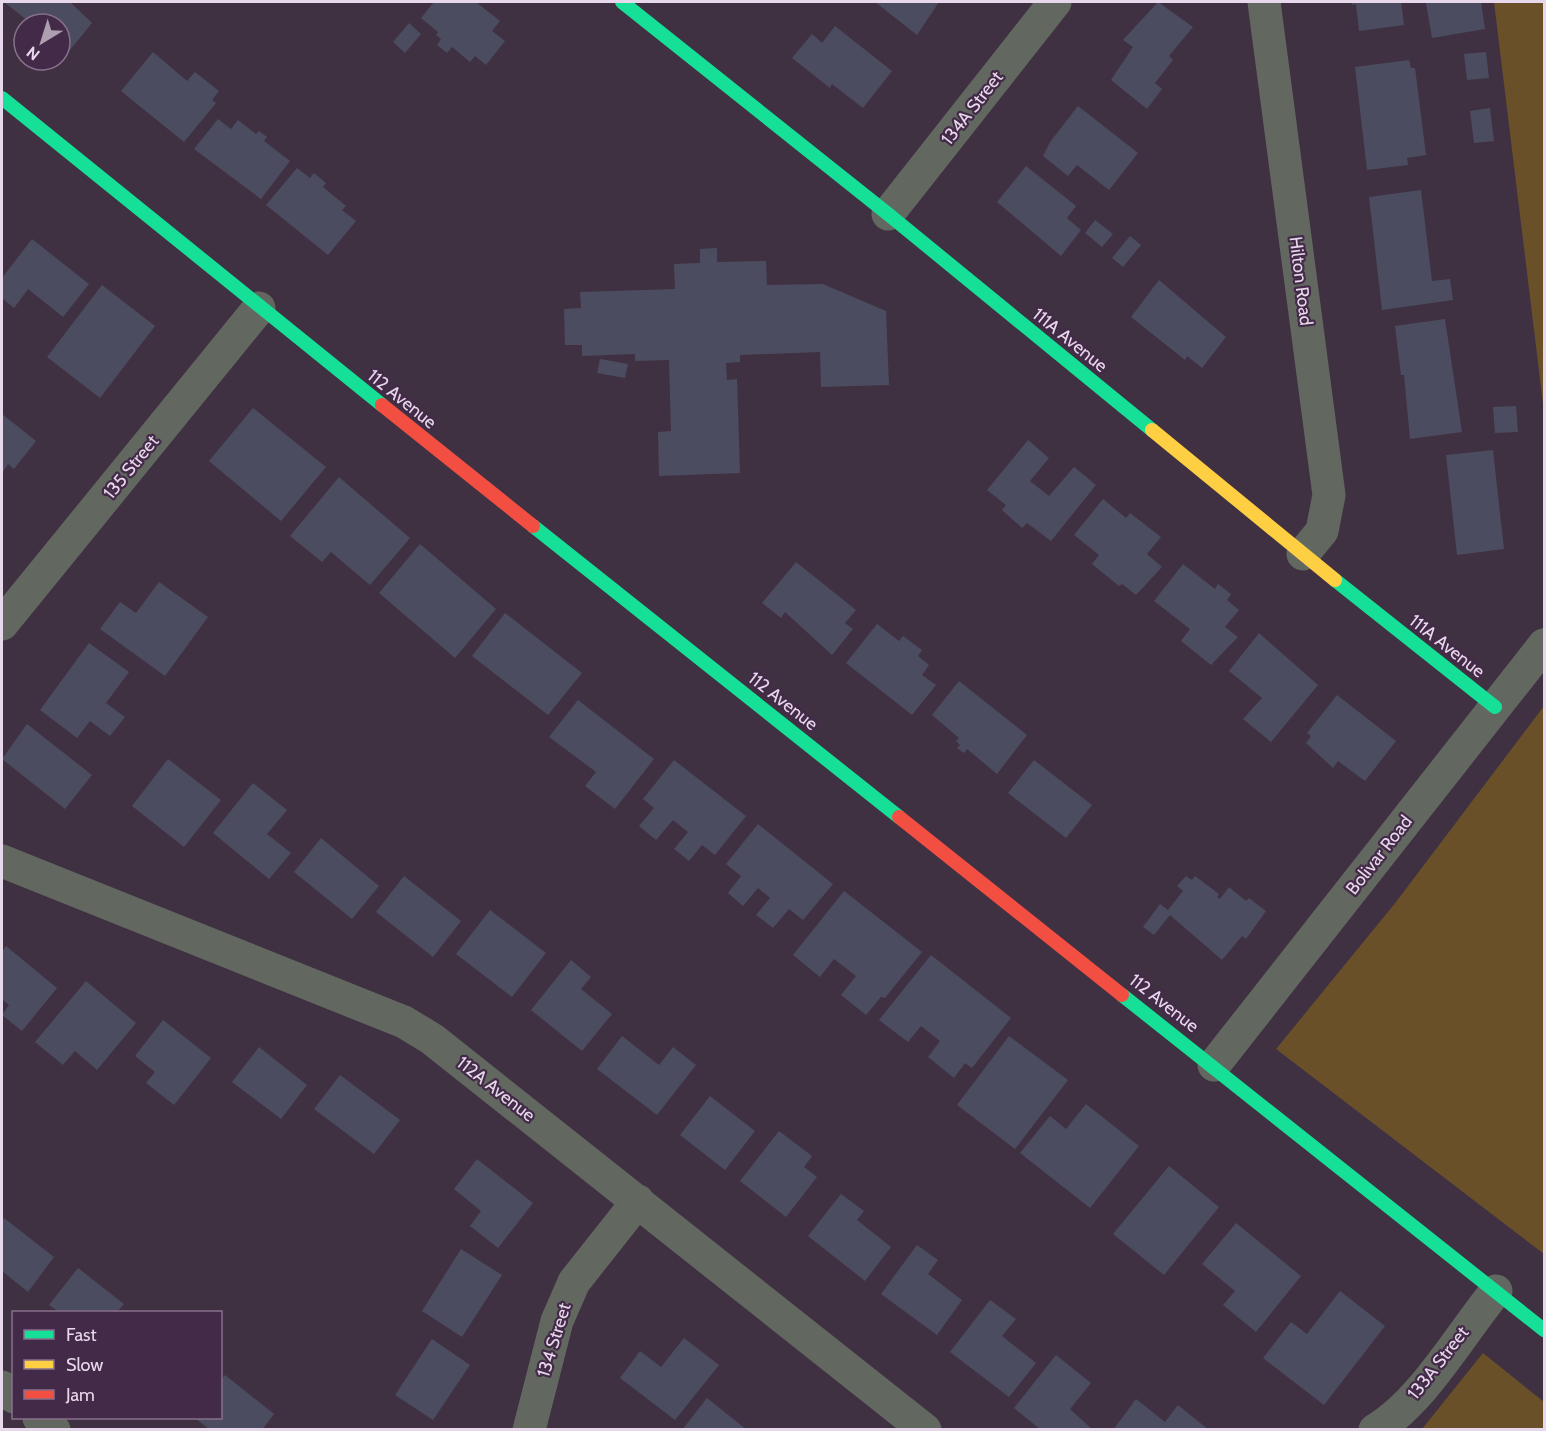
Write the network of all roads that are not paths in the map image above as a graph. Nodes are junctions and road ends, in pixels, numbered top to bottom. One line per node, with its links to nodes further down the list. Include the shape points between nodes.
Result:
1 (622, 2): 5 (main road, 111A Avenue)
2 (1055, 2): 5 (street, 134A Street)
3 (1264, 2): 7 (street, Hilton Road, via 1329,495 1322,531)
4 (2, 98): 6 (main road, 112 Avenue)
5 (888, 214): 7 (main road, 111A Avenue)
6 (259, 308): 8 (street, 135 Street); 12 (main road, 112 Avenue)
7 (1303, 554): 10 (main road, 111A Avenue)
8 (2, 624)
9 (1545, 645): 10 (street, Bolivar Road)
10 (1495, 707): 12 (street, Bolivar Road)
11 (2, 861): 13 (street, 112A Avenue, via 404,1022 432,1038)
12 (1214, 1065): 14 (main road, 112 Avenue)
13 (638, 1201): 18 (street, 134 Street, via 574,1282 557,1321); 19 (street, 112A Avenue)
14 (1496, 1291): 15 (main road, 112 Avenue); 20 (street, 133A Street, via 1416,1395)
15 (1545, 1330)
16 (40, 1419): 17 (street)
17 (54, 1430)
18 (529, 1430)
19 (925, 1430)
20 (1375, 1430)

